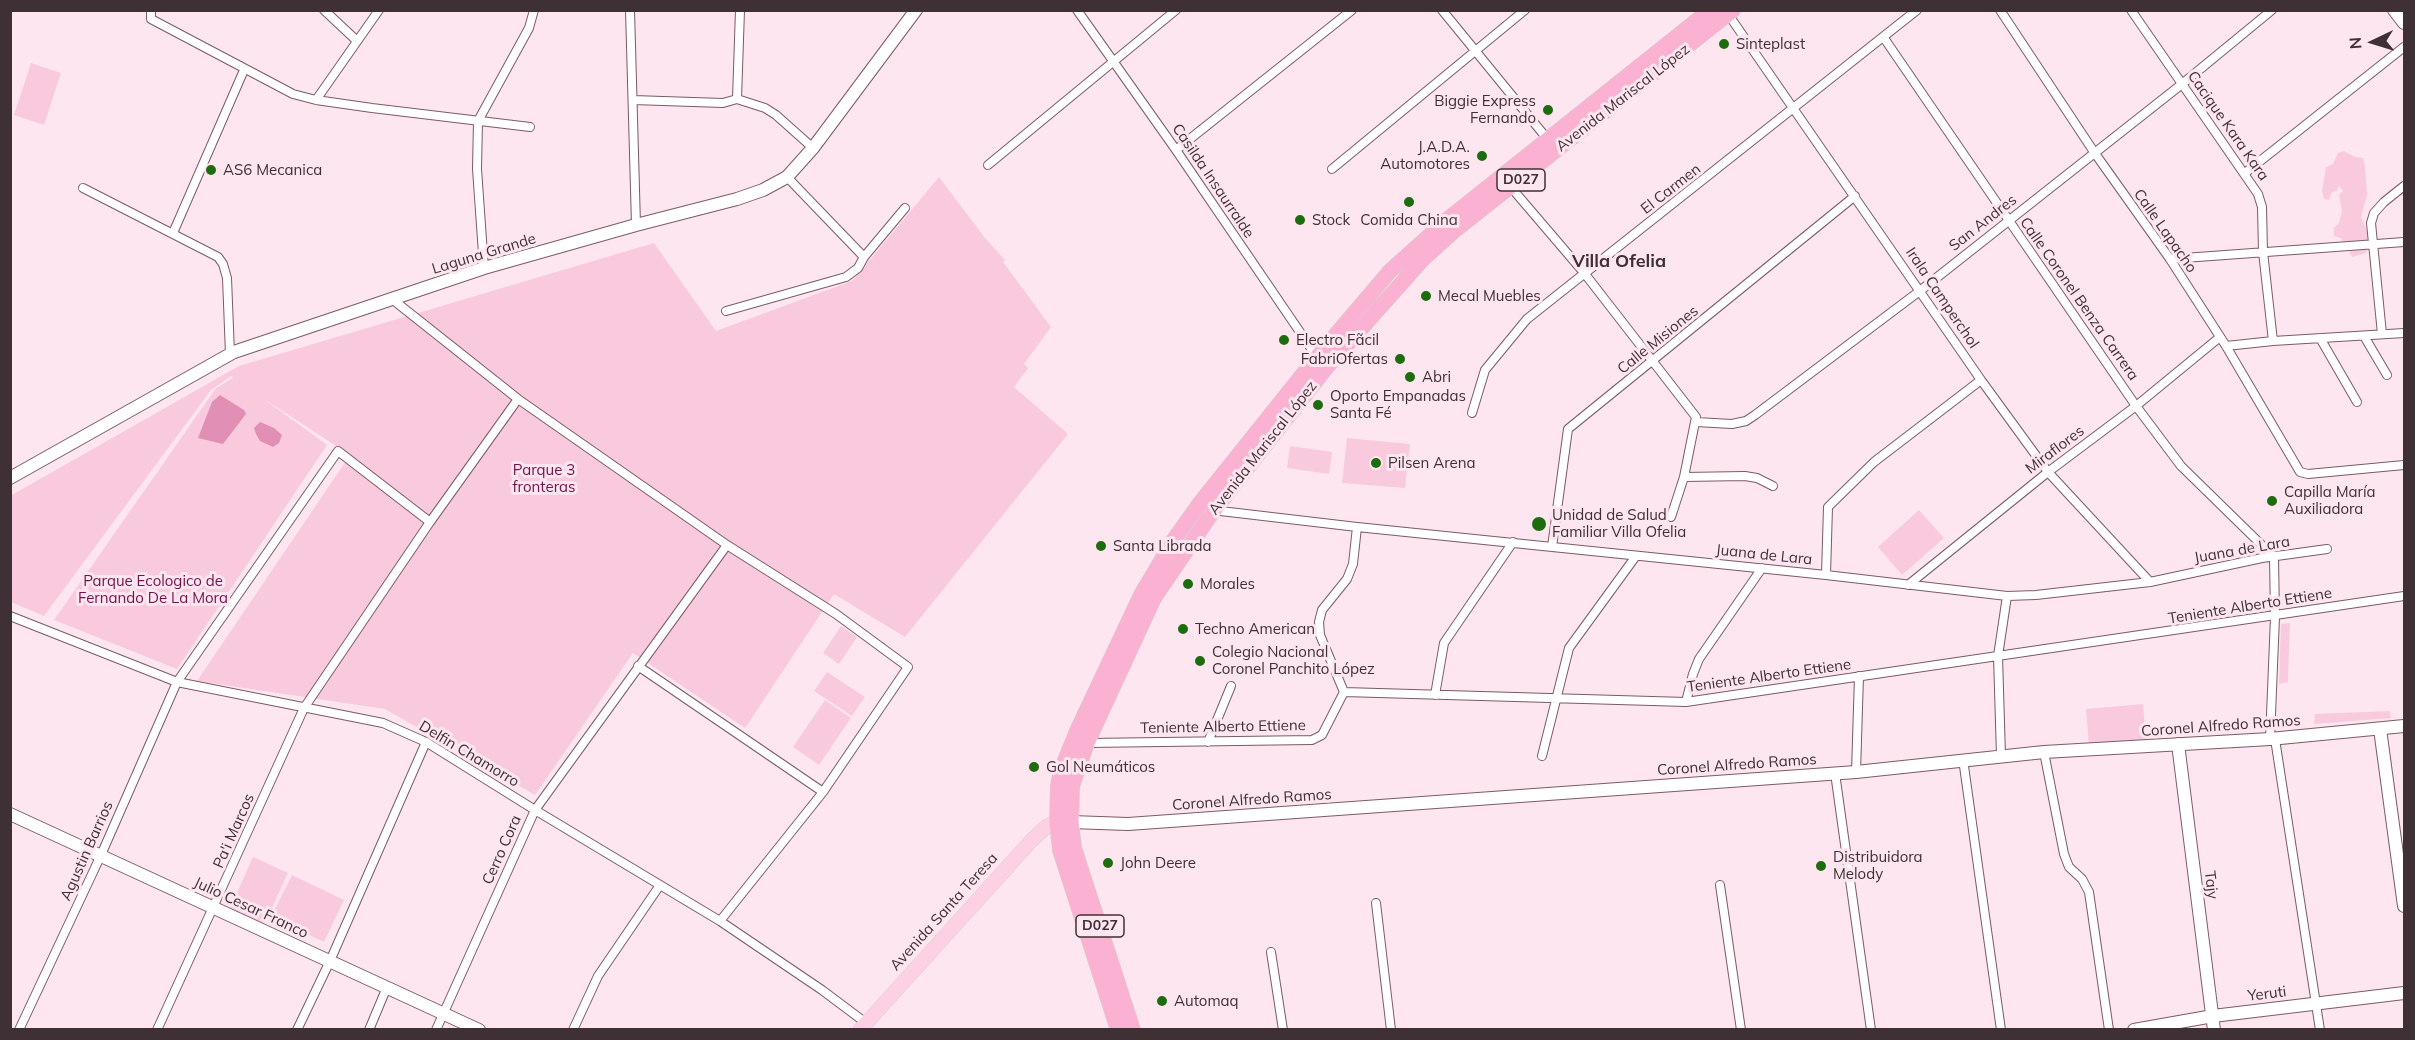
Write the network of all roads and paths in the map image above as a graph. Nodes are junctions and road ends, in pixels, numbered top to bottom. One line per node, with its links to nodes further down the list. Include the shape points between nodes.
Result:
1 (324, 10): 22 (street)
2 (379, 10): 22 (street)
3 (534, 10): 32 (street, via 529,28)
4 (630, 10): 30 (street)
5 (740, 10): 28 (street)
6 (1077, 10): 25 (street, Casilda Insaurralde)
7 (1176, 10): 25 (street)
8 (1352, 10): 36 (street)
9 (1442, 10): 24 (street)
10 (1525, 10): 24 (street)
11 (1710, 10): 34 (highway, Avenida Mariscal López / D027)
12 (1917, 10): 21 (street, El Carmen)
13 (2000, 10): 37 (street, Calle Lapacho)
14 (2131, 10): 27 (street, Cacique Kara Kara)
15 (2272, 10): 27 (street, San Andres)
16 (2394, 10): 20 (main road)
17 (913, 12): 35 (main road, Laguna Grande)
18 (1731, 12): 31 (street, Irala Camperchol); 34 (highway, Avenida Mariscal López / D027)
19 (151, 15): 26 (street)
20 (2404, 23)
21 (1884, 38): 31 (street, El Carmen); 47 (street, Calle Coronel Benza Carrera)
22 (356, 40): 29 (street)
23 (2404, 47): 40 (street)
24 (1474, 52): 34 (street); 39 (street)
25 (1113, 62): 36 (street, Casilda Insaurralde); 38 (street)
26 (244, 70): 29 (street, via 293,94); 49 (street)
27 (2182, 84): 37 (street, San Andres); 40 (street, Cacique Kara Kara)
28 (737, 99): 30 (street, via 713,103); 35 (street, via 776,115)
29 (316, 100): 32 (street)
30 (633, 100): 48 (street)
31 (1795, 109): 45 (street, Irala Camperchol); 56 (street, El Carmen)
32 (478, 121): 33 (street); 55 (street)
33 (530, 127)
34 (1552, 145): 42 (highway, Avenida Mariscal López / D027)
35 (813, 148): 41 (main road, Laguna Grande)
36 (1176, 150): 69 (street, Casilda Insaurralde)
37 (2094, 152): 47 (street, San Andres); 54 (street, Calle Lapacho)
38 (988, 165)
39 (1332, 169)
40 (2245, 173): 52 (street, Cacique Kara Kara, via 2260,200)
41 (787, 177): 48 (main road, Laguna Grande, via 736,200); 53 (street)
42 (1506, 182): 56 (street); 69 (highway, Avenida Mariscal López / D027, via 1417,245 1390,271 1362,316)
43 (2404, 186): 51 (street, via 2374,213)
44 (83, 188): 49 (street)
45 (1855, 196): 57 (street, Irala Camperchol); 68 (street, Calle Misiones)
46 (905, 208): 53 (street)
47 (2008, 221): 57 (street, San Andres); 74 (street, Calle Coronel Benza Carrera)
48 (636, 225): 55 (main road, Laguna Grande)
49 (173, 233): 67 (street, via 212,253 223,264)
50 (2404, 242): 51 (street)
51 (2374, 245): 52 (street); 61 (street)
52 (2263, 252): 54 (street); 65 (street, Cacique Kara Kara)
53 (864, 257): 59 (street, via 846,277)
54 (2170, 259): 63 (street, Calle Lapacho)
55 (484, 268): 58 (main road, Laguna Grande)
56 (1585, 274): 68 (street); 75 (street, El Carmen, via 1527,319 1485,370)
57 (1921, 290): 71 (street, Irala Camperchol); 76 (street, San Andres, via 1746,421)
58 (392, 298): 67 (main road, Laguna Grande); 72 (street)
59 (726, 311)
60 (2404, 333): 61 (street)
61 (2382, 334): 62 (street)
62 (2364, 336): 64 (street); 70 (street)
63 (2220, 338): 66 (street, Calle Lapacho); 74 (street, Miraflores)
64 (2320, 338): 65 (street); 73 (street)
65 (2273, 340): 66 (street)
66 (2226, 346): 77 (street, Calle Lapacho, via 2300,472)
67 (230, 354): 80 (main road, Laguna Grande)
68 (1653, 361): 76 (street); 89 (street, Calle Misiones, via 1568,429)
69 (1321, 363): 82 (highway, Avenida Mariscal López / D027); 83 (highway, Avenida Mariscal López / D027)
70 (2387, 375)
71 (1981, 380): 78 (street, Irala Camperchol); 94 (street, via 1874,462 1828,507)
72 (518, 399): 85 (street, Pa'i Marcos); 88 (street)
73 (2357, 402)
74 (2136, 406): 78 (street, Miraflores); 92 (street, Calle Coronel Benza Carrera, via 2181,466)
75 (1472, 413)
76 (1696, 422): 79 (street)
77 (2404, 465)
78 (2048, 472): 95 (street, Irala Camperchol); 96 (street, Miraflores)
79 (1684, 477): 81 (street, via 1745,476); 84 (street)
80 (10, 478)
81 (1773, 486)
82 (1197, 506): 83 (street, Juana de Lara); 127 (highway, Avenida Mariscal López / D027, via 1142,593 1077,731 1058,786)
83 (1214, 510): 86 (street, Juana de Lara); 116 (highway, Avenida Mariscal López / D027, via 1154,598)
84 (1671, 518)
85 (430, 522): 104 (street, Agustin Barrios, via 338,451); 110 (street, Pa'i Marcos)
86 (1357, 527): 87 (street, Juana de Lara); 106 (street, via 1353,564 1347,579 1322,610 1319,622 1320,634)
87 (1513, 542): 89 (street, Juana de Lara); 107 (street, via 1444,643)
88 (727, 545): 102 (street, Cerro Cora); 124 (street, via 836,614 908,667)
89 (1552, 547): 91 (street, Juana de Lara)
90 (2327, 549): 92 (street, Juana de Lara)
91 (1636, 556): 93 (street, Juana de Lara); 108 (street, via 1569,648)
92 (2274, 557): 95 (street, Juana de Lara); 100 (street)
93 (1762, 568): 94 (street, Juana de Lara); 109 (street, via 1699,659)
94 (1826, 574): 96 (street, Juana de Lara)
95 (2150, 582): 97 (street, Juana de Lara)
96 (1908, 585): 97 (street, Juana de Lara)
97 (2007, 596): 101 (street)
98 (2404, 596): 100 (street, Teniente Alberto Ettiene)
99 (10, 615): 104 (street, Delfin Chamorro)
100 (2275, 617): 101 (street, Teniente Alberto Ettiene); 113 (street)
101 (1998, 656): 103 (street, Teniente Alberto Ettiene); 120 (street)
102 (638, 666): 124 (street); 125 (street, Cerro Cora)
103 (1859, 676): 109 (street, Teniente Alberto Ettiene); 123 (street)
104 (177, 682): 110 (street, Delfin Chamorro); 128 (street, Agustin Barrios)
105 (1231, 686): 115 (street)
106 (1344, 692): 107 (street, Teniente Alberto Ettiene); 115 (street, Teniente Alberto Ettiene, via 1318,738)
107 (1434, 695): 108 (street, Teniente Alberto Ettiene)
108 (1557, 700): 109 (street, Teniente Alberto Ettiene); 119 (street)
109 (1686, 702)
110 (304, 708): 114 (street, Delfin Chamorro, via 383,723); 133 (street, Pa'i Marcos)
111 (2404, 726): 112 (main road, Coronel Alfredo Ramos)
112 (2380, 729): 113 (main road, Coronel Alfredo Ramos); 132 (main road)
113 (2272, 739): 117 (main road, Coronel Alfredo Ramos); 139 (street)
114 (426, 742): 125 (street, Delfin Chamorro); 136 (street)
115 (1208, 742): 116 (street, Teniente Alberto Ettiene)
116 (1087, 743): 127 (highway, Avenida Mariscal López / D027)
117 (2178, 744): 118 (main road, Coronel Alfredo Ramos); 141 (main road, Tajy)
118 (2044, 752): 120 (main road, Coronel Alfredo Ramos); 158 (street, via 2064,854 2089,892)
119 (1542, 756)
120 (2001, 756): 121 (main road, Coronel Alfredo Ramos)
121 (1963, 759): 123 (main road, Coronel Alfredo Ramos); 157 (street)
122 (1835, 772): 123 (main road, Coronel Alfredo Ramos); 127 (main road, Coronel Alfredo Ramos, via 1128,824); 156 (street)
123 (1856, 772)
124 (823, 792): 134 (street)
125 (535, 810): 129 (street, Delfin Chamorro); 140 (street, Cerro Cora)
126 (10, 814): 128 (main road, Julio Cesar Franco)
127 (1064, 822): 142 (main road, Avenida Santa Teresa, via 1047,826 1031,841); 150 (highway, Avenida Mariscal López / D027, via 1064,863); 151 (highway, Avenida Mariscal López / D027)
128 (101, 855): 133 (main road, Julio Cesar Franco); 143 (street, Agustin Barrios)
129 (660, 885): 134 (street, Delfin Chamorro); 149 (street, via 598,976)
130 (1720, 885): 155 (street)
131 (1376, 903): 154 (street)
132 (2404, 906)
133 (215, 907): 136 (main road, Julio Cesar Franco); 144 (street, Pa'i Marcos)
134 (720, 921): 142 (street, Delfin Chamorro, via 822,990)
135 (1271, 952): 153 (street)
136 (330, 960): 137 (main road, Julio Cesar Franco); 145 (street)
137 (387, 987): 140 (main road, Julio Cesar Franco); 146 (street)
138 (2404, 993): 139 (main road, Yeruti)
139 (2316, 1003): 141 (main road, Yeruti); 161 (street)
140 (443, 1013): 147 (street, Cerro Cora); 148 (main road, Julio Cesar Franco)
141 (2213, 1016): 159 (main road, Yeruti); 160 (main road, Tajy)
142 (863, 1026)
143 (19, 1029)
144 (157, 1029)
145 (297, 1029)
146 (369, 1029)
147 (435, 1029)
148 (479, 1029)
149 (573, 1029)
150 (1118, 1029)
151 (1133, 1029): 152 (street)
152 (1144, 1029)
153 (1283, 1029)
154 (1391, 1029)
155 (1742, 1029)
156 (1871, 1029)
157 (2001, 1029)
158 (2109, 1029)
159 (2134, 1029)
160 (2214, 1029)
161 (2320, 1029)

